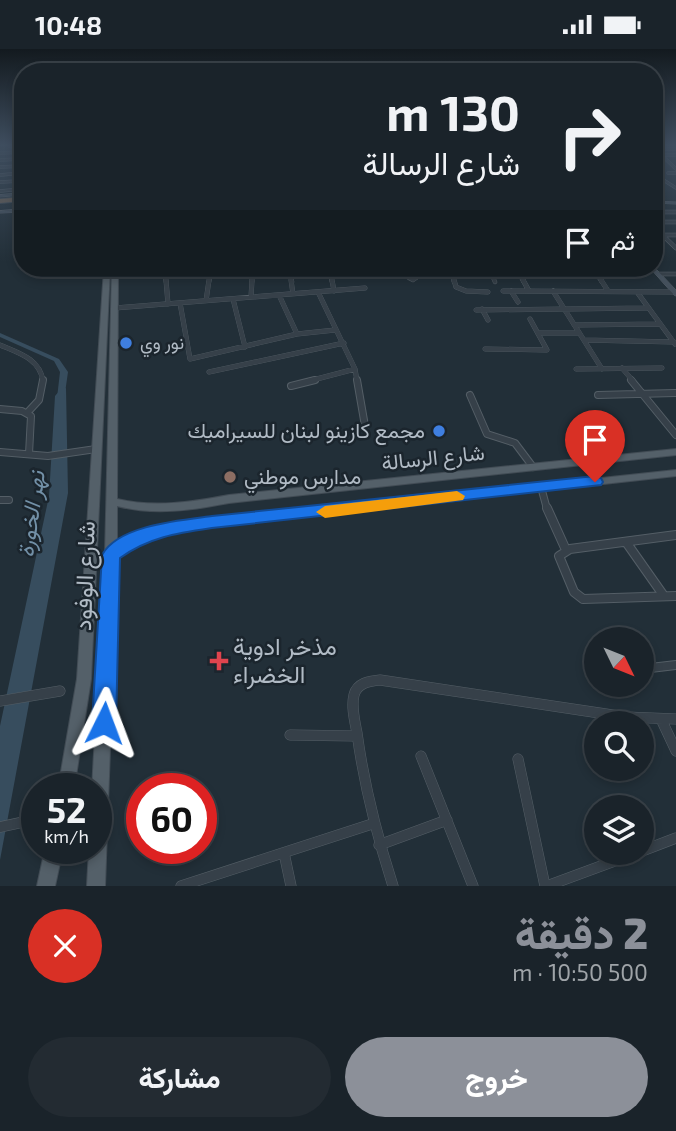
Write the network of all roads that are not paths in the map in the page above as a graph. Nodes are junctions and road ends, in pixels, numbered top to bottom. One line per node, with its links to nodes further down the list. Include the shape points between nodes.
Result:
1 (663, 235): 2 (street); 3 (street)
2 (676, 235)
3 (675, 246)
4 (106, 277): 68 (main road, شارع الوفود)
5 (115, 277): 36 (main road, شارع الوفود)
6 (166, 277): 35 (street)
7 (210, 277): 32 (street)
8 (252, 277): 30 (street)
9 (291, 277): 28 (street)
10 (331, 277): 18 (street)
11 (453, 277): 25 (street, via 456,287)
12 (493, 277): 16 (street)
13 (521, 277): 21 (street)
14 (599, 277): 23 (street)
15 (662, 277): 27 (street)
16 (495, 282)
17 (365, 288): 18 (street)
18 (334, 291): 24 (street)
19 (503, 291): 20 (street)
20 (511, 291): 21 (street); 33 (street)
21 (529, 291): 22 (street)
22 (553, 291): 23 (street); 38 (street)
23 (608, 291): 26 (street)
24 (318, 292): 28 (street); 43 (street)
25 (488, 292)
26 (637, 292): 27 (street); 37 (street)
27 (675, 293)
28 (293, 294): 29 (street)
29 (279, 295): 30 (street); 46 (street)
30 (251, 297): 31 (street)
31 (233, 299): 32 (street); 51 (street)
32 (206, 301): 34 (street)
33 (518, 302)
34 (180, 303): 35 (street); 51 (street, via 190,359)
35 (168, 304): 36 (street)
36 (115, 308): 77 (main road, شارع الوفود)
37 (647, 308): 38 (street); 41 (street)
38 (564, 309): 40 (street, via 479,309); 42 (street)
39 (530, 319): 44 (street)
40 (488, 320)
41 (660, 324): 42 (street); 49 (street)
42 (574, 325): 45 (street)
43 (335, 330): 46 (street); 48 (street)
44 (538, 333): 45 (street); 52 (street, via 547,350)
45 (579, 333): 47 (street)
46 (297, 334): 51 (street)
47 (584, 340): 49 (street); 57 (street)
48 (344, 343): 55 (street); 58 (street)
49 (675, 343)
50 (0, 345): 65 (street, via 43,371 39,402)
51 (246, 347)
52 (485, 349)
53 (622, 368): 54 (street); 57 (street); 61 (street)
54 (662, 368)
55 (355, 369): 59 (street); 66 (street)
56 (576, 369): 57 (street)
57 (602, 369)
58 (209, 372)
59 (291, 386)
60 (675, 393): 61 (street)
61 (641, 394): 63 (street); 67 (street)
62 (470, 395): 72 (street, via 487,434 514,443)
63 (598, 395)
64 (0, 409): 65 (street)
65 (27, 413): 71 (street, via 33,421)
66 (365, 426)
67 (676, 435)
68 (96, 449): 71 (street); 97 (main road, شارع الوفود, via 84,679)
69 (0, 452): 71 (street)
70 (676, 452): 72 (main road, شارع الرسالة)
71 (29, 454)
72 (533, 467): 78 (main road, شارع الرسالة)
73 (676, 473): 74 (main road, شارع الرسالة)
74 (541, 487): 79 (main road, شارع الرسالة); 82 (street, via 550,520)
75 (9, 499): 76 (street)
76 (0, 500)
77 (112, 501): 78 (main road, شارع الرسالة, via 153,510); 83 (main road, شارع الوفود)
78 (211, 503): 79 (main road, via 204,516)
79 (212, 522): 83 (main road, شارع الرسالة, via 149,533)
80 (676, 535): 81 (street)
81 (626, 542): 82 (street); 84 (street)
82 (566, 550): 84 (street, via 560,559 579,597)
83 (111, 555): 110 (main road, شارع الوفود)
84 (664, 596): 85 (street)
85 (676, 596)
86 (676, 665): 87 (street)
87 (654, 668)
88 (60, 691): 89 (street)
89 (0, 701)
90 (661, 719): 91 (street); 93 (street, via 375,680 354,694); 94 (street)
91 (676, 719)
92 (290, 735): 93 (street)
93 (358, 736): 100 (street)
94 (676, 751)
95 (421, 756): 98 (street)
96 (518, 759): 115 (street)
97 (69, 773)
98 (447, 820): 103 (street); 114 (street)
99 (21, 823): 101 (street)
100 (372, 824): 103 (street); 105 (street)
101 (0, 827)
102 (676, 838): 104 (street)
103 (379, 845): 113 (street)
104 (654, 847)
105 (284, 853): 108 (street); 112 (street)
106 (51, 864): 109 (main road)
107 (605, 865): 115 (street)
108 (210, 882): 111 (street)
109 (47, 886)
110 (96, 886)
111 (181, 886)
112 (291, 886)
113 (393, 886)
114 (473, 886)
115 (546, 886)

